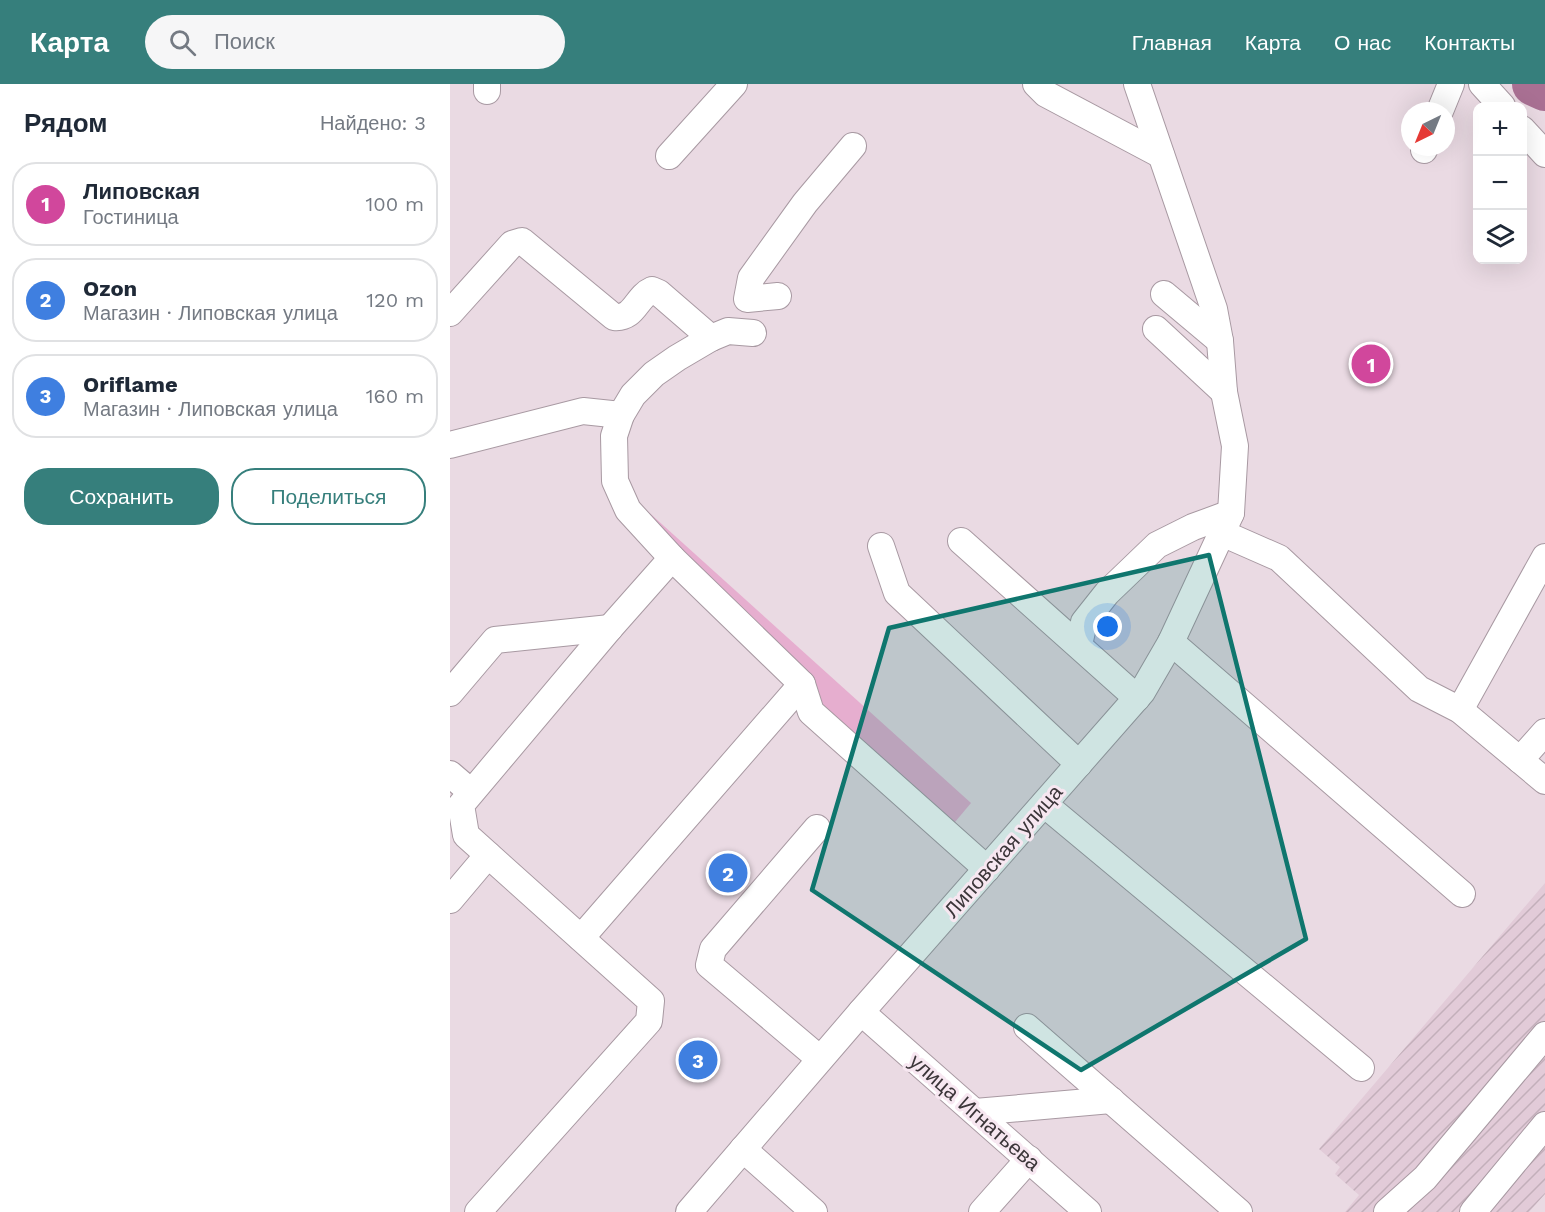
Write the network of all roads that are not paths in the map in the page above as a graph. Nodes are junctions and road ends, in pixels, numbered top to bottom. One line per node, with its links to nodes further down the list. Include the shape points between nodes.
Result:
1 (734, 84): 12 (street)
2 (1036, 84): 11 (street, via 1046,94)
3 (1137, 84): 11 (street, Липовская улица)
4 (1451, 84): 6 (street)
5 (1482, 84): 7 (street)
6 (1444, 102)
7 (1498, 102)
8 (1527, 134): 10 (street)
9 (853, 146): 14 (street, via 805,203 751,278 747,299)
10 (1545, 154)
11 (1161, 155): 19 (street, Липовская улица, via 1214,309)
12 (669, 156)
13 (1164, 294): 19 (street)
14 (778, 296)
15 (450, 313): 18 (street, via 512,244 522,241 614,316 622,317 632,311 652,291)
16 (1156, 329): 20 (street)
17 (753, 333): 18 (street, via 728,332)
18 (711, 338): 21 (street, via 654,374 633,395)
19 (1220, 342): 20 (street, Липовская улица)
20 (1224, 392): 23 (street, Липовская улица, via 1235,446)
21 (621, 415): 22 (street, via 582,411); 27 (street, via 614,436 615,481 628,510)
22 (450, 445)
23 (1227, 523): 29 (street, Липовская улица); 30 (street, via 1193,527 1157,545 1107,593 1084,622); 34 (street, via 1279,558 1419,688)
24 (961, 541): 30 (street)
25 (880, 546): 37 (street, via 897,592)
26 (1545, 557): 34 (street)
27 (672, 558): 28 (street); 31 (street)
28 (610, 628): 32 (street, via 495,640); 40 (street)
29 (1171, 642): 33 (street, Липовская улица); 45 (street)
30 (1079, 645): 33 (street)
31 (802, 684): 44 (street, via 810,712); 47 (street)
32 (450, 693)
33 (1137, 698): 37 (street, Липовская улица)
34 (1460, 710): 36 (street)
35 (1545, 732): 36 (street)
36 (1520, 760): 39 (street)
37 (1079, 764): 41 (street, Липовская улица)
38 (450, 774): 40 (street)
39 (1545, 781)
40 (471, 792): 43 (street, via 461,805 466,836)
41 (1044, 804): 44 (street, Липовская улица); 52 (street)
42 (817, 828): 51 (street, via 713,949 709,965)
43 (488, 855): 46 (street); 47 (street)
44 (987, 869): 48 (street, Липовская улица)
45 (1462, 894)
46 (450, 900)
47 (581, 938): 58 (street, via 651,1001 650,1021)
48 (861, 1012): 51 (street, Липовская улица); 54 (street, улица Игнатьева)
49 (1027, 1027): 53 (street)
50 (1545, 1035): 64 (street, via 1425,1178)
51 (820, 1059): 56 (street, Липовская улица)
52 (1361, 1068)
53 (1111, 1100): 54 (street); 63 (street)
54 (975, 1112): 57 (street, улица Игнатьева)
55 (1545, 1125): 65 (street)
56 (743, 1149): 59 (street, Липовская улица); 60 (street)
57 (1029, 1160): 61 (street); 62 (street, улица Игнатьева)
58 (478, 1212)
59 (689, 1212)
60 (814, 1212)
61 (981, 1212)
62 (1089, 1212)
63 (1239, 1212)
64 (1387, 1212)
65 (1473, 1212)

